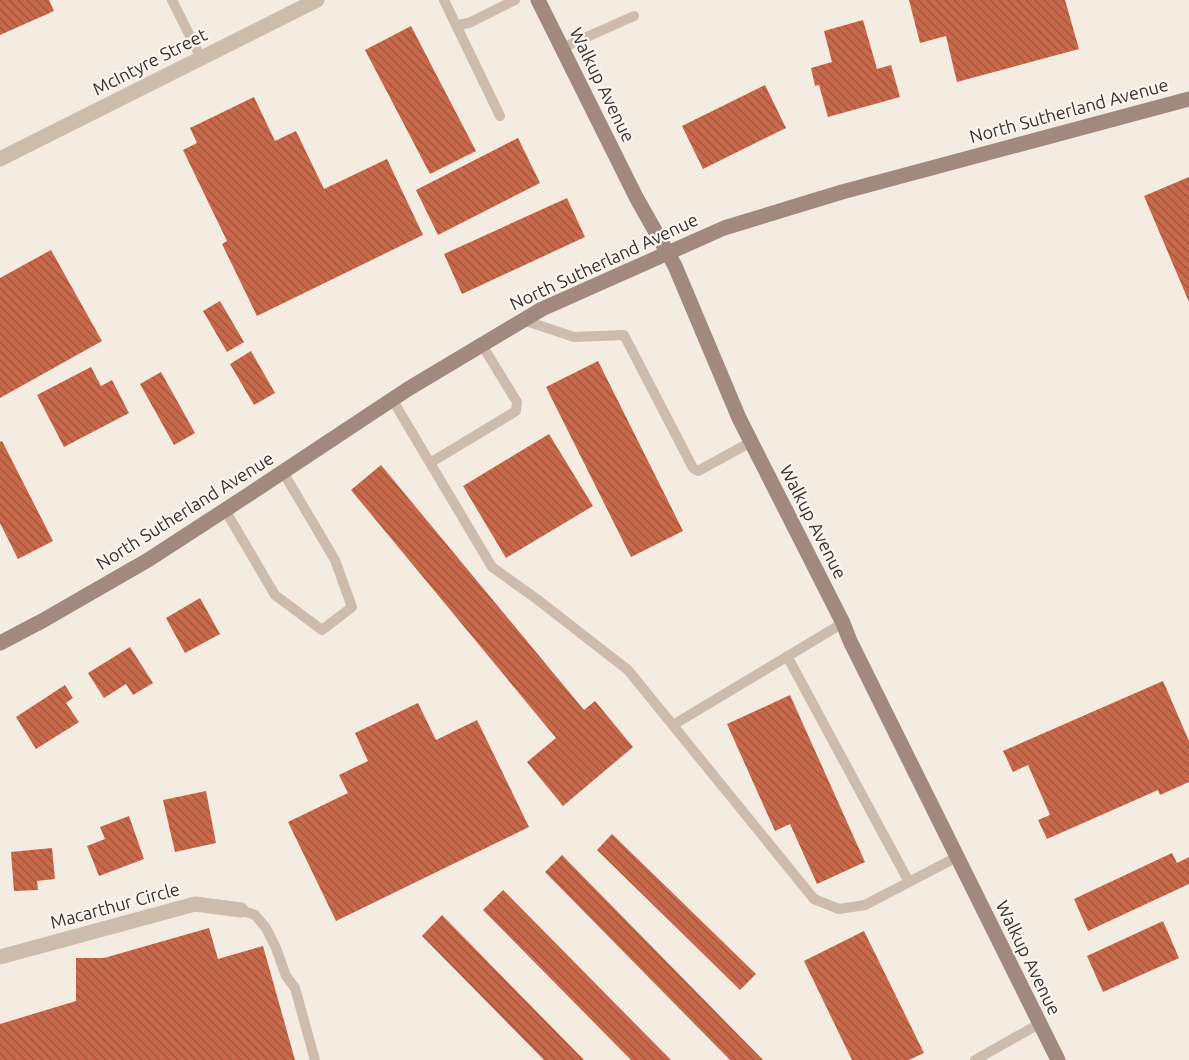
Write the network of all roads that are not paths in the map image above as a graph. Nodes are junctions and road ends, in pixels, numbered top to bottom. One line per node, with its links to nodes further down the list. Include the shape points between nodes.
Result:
1 (172, 0): 9 (lane)
2 (317, 0): 9 (street, McIntyre Street)
3 (444, 0): 7 (lane)
4 (515, 0): 7 (lane, via 469,22)
5 (538, 0): 8 (street, Walkup Avenue)
6 (634, 16): 8 (lane)
7 (456, 24): 11 (lane)
8 (562, 48): 13 (street, Walkup Avenue)
9 (201, 58): 12 (street, McIntyre Street)
10 (1189, 99): 13 (street, North Sutherland Avenue, via 842,192 724,228)
11 (500, 116)
12 (0, 159)
13 (667, 252): 14 (street, North Sutherland Avenue); 17 (street, Walkup Avenue)
14 (524, 320): 15 (street, North Sutherland Avenue); 17 (lane, via 574,337 624,335 695,470)
15 (482, 345): 16 (street, North Sutherland Avenue); 18 (lane, via 517,402 516,411)
16 (392, 399): 18 (lane); 19 (street, North Sutherland Avenue)
17 (751, 442): 21 (street, Walkup Avenue)
18 (430, 463): 24 (lane, via 492,567 628,670)
19 (283, 472): 20 (street, North Sutherland Avenue); 20 (lane, via 335,560 352,607 322,630 275,595)
20 (225, 510): 22 (street, North Sutherland Avenue, via 148,560)
21 (843, 622): 23 (lane); 25 (street, Walkup Avenue)
22 (0, 643)
23 (787, 656): 24 (lane); 26 (lane)
24 (673, 725): 26 (lane, via 814,899 839,909 865,905)
25 (957, 857): 26 (lane); 29 (street, Walkup Avenue)
26 (909, 882)
27 (241, 910): 28 (street, Macarthur Circle, via 195,904); 30 (lane, via 255,915 266,928 295,988)
28 (0, 957)
29 (1040, 1024): 31 (lane); 32 (street, Walkup Avenue)
30 (315, 1060)
31 (975, 1060)
32 (1058, 1060)

